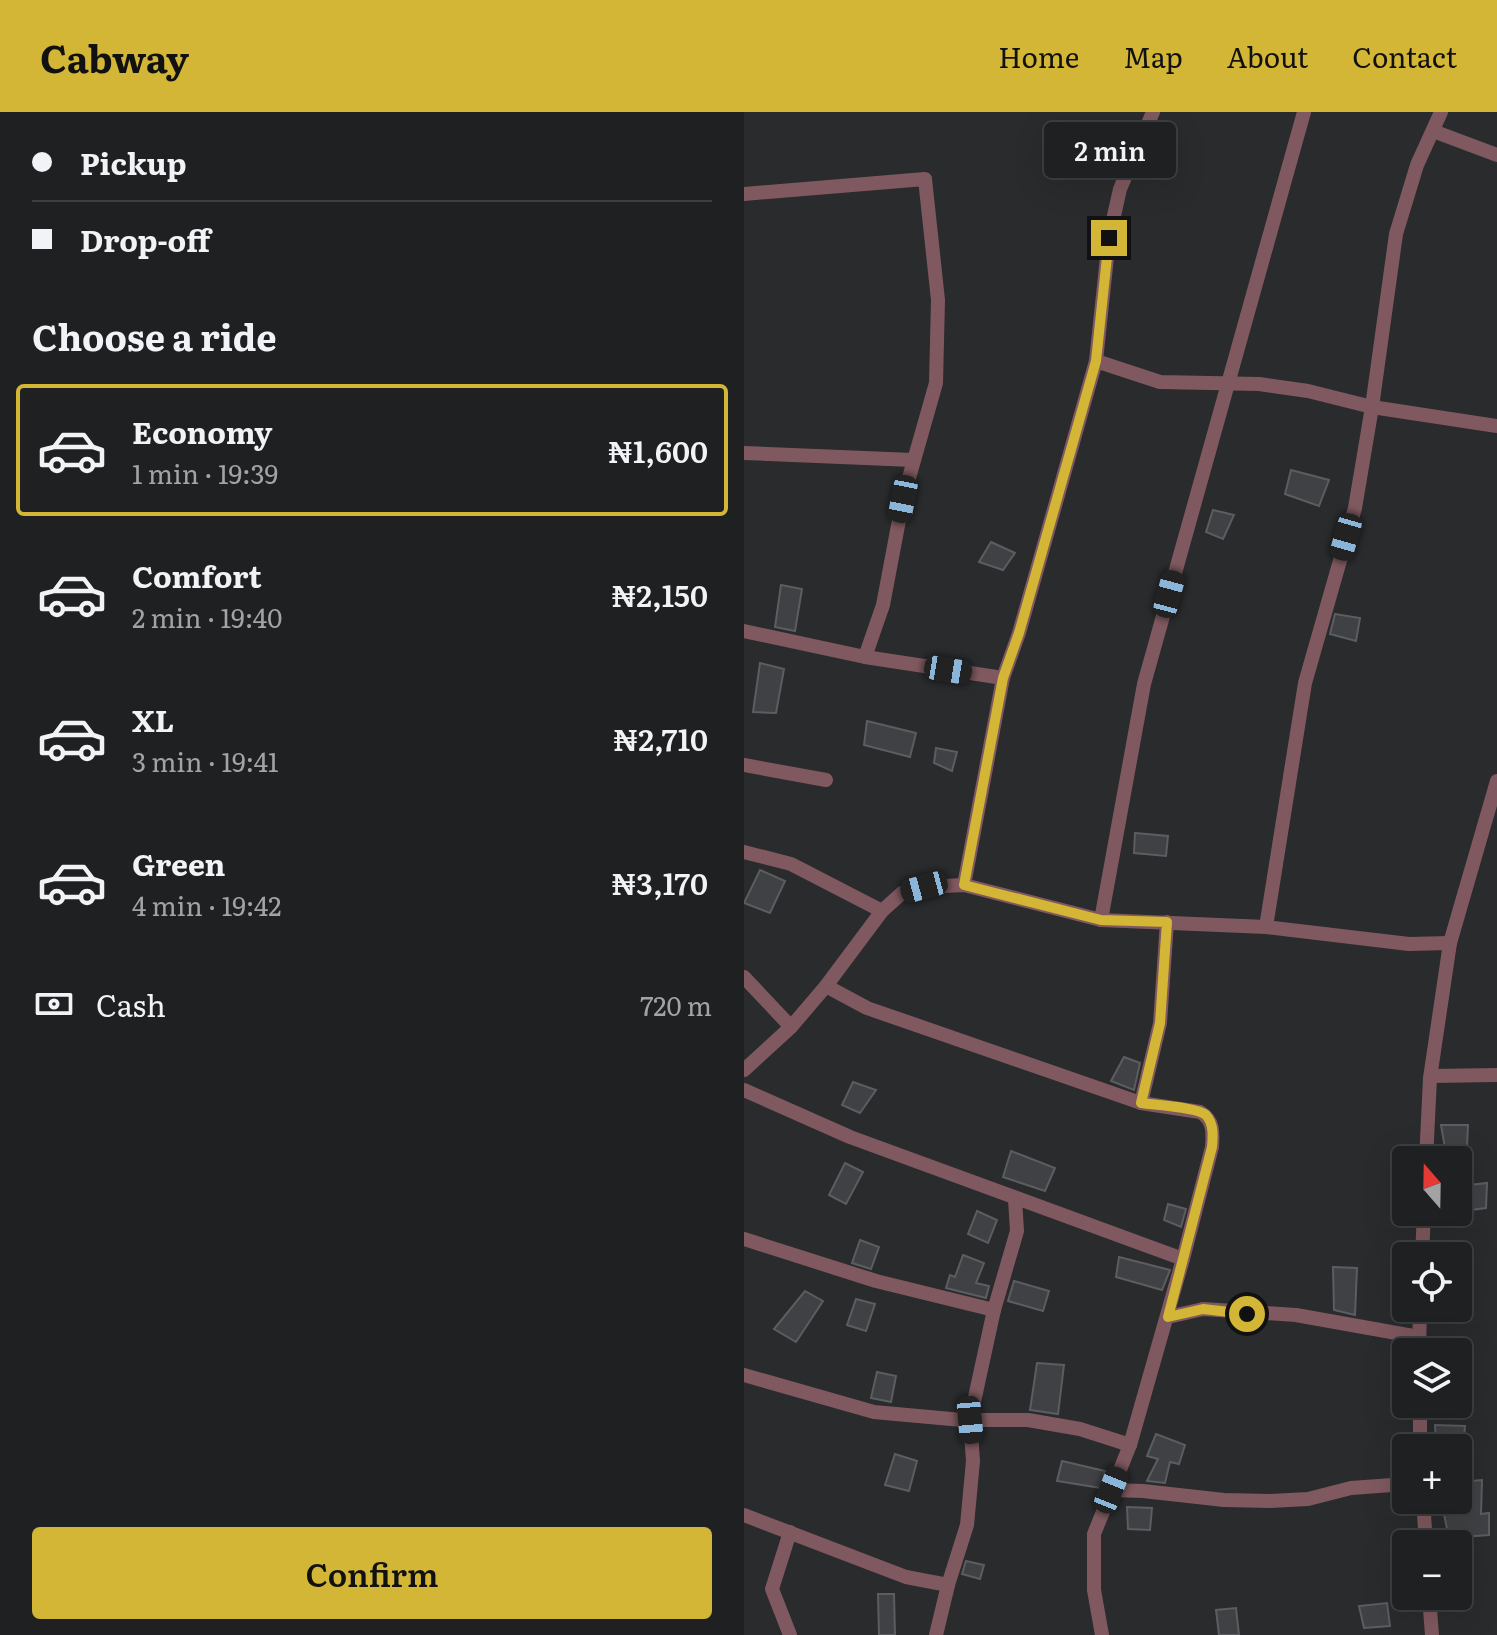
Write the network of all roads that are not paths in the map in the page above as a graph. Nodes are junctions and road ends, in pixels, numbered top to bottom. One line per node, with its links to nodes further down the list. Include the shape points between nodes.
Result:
1 (1153, 112): 7 (street, via 1120,189 1109,238)
2 (1304, 112): 8 (street)
3 (1441, 112): 4 (street)
4 (1433, 131): 5 (street); 9 (street, via 1396,234)
5 (1497, 155)
6 (744, 194): 12 (street, via 925,179 938,300 936,383)
7 (1096, 361): 8 (street, via 1160,382); 15 (street)
8 (1226, 383): 9 (street, via 1308,391); 22 (street, via 1144,684)
9 (1372, 407): 10 (street); 24 (street, via 1355,508 1305,683)
10 (1497, 426)
11 (744, 453): 12 (street)
12 (913, 460): 14 (street, via 883,605)
13 (744, 631): 14 (street)
14 (865, 657): 15 (street)
15 (1003, 678): 20 (street)
16 (744, 765): 17 (street)
17 (826, 780)
18 (1497, 781): 25 (street)
19 (744, 852): 21 (street, via 791,864)
20 (964, 885): 21 (street, via 902,893); 22 (street)
21 (882, 911): 27 (street)
22 (1101, 920): 23 (street)
23 (1167, 922): 24 (street); 33 (street, via 1160,1023)
24 (1266, 927): 25 (street, via 1409,944)
25 (1450, 943): 31 (street)
26 (744, 977): 28 (street)
27 (826, 986): 28 (street); 33 (street, via 867,1008)
28 (791, 1027): 29 (street)
29 (744, 1070)
30 (1497, 1075): 31 (street)
31 (1431, 1076): 34 (street)
32 (744, 1090): 35 (street, via 850,1137)
33 (1141, 1103): 37 (street, via 1200,1112 1213,1131)
34 (1427, 1146)
35 (1015, 1199): 37 (street); 38 (street, via 1017,1231)
36 (744, 1239): 38 (street, via 876,1281)
37 (1183, 1259): 39 (street)
38 (994, 1310): 42 (street)
39 (1168, 1317): 40 (street, via 1203,1309 1296,1315); 43 (street)
40 (1392, 1338)
41 (744, 1375): 42 (street, via 874,1412)
42 (970, 1420): 43 (street, via 1028,1420); 48 (street, via 973,1461 967,1525)
43 (1130, 1445): 45 (street)
44 (1392, 1485): 45 (street, via 1270,1501)
45 (1111, 1490): 52 (street, via 1094,1534 1094,1590)
46 (744, 1515): 47 (street)
47 (790, 1532): 48 (street, via 906,1577); 50 (street, via 772,1589)
48 (948, 1585): 51 (street)
49 (1430, 1610): 53 (street)
50 (790, 1635)
51 (936, 1635)
52 (1102, 1635)
53 (1432, 1635)

